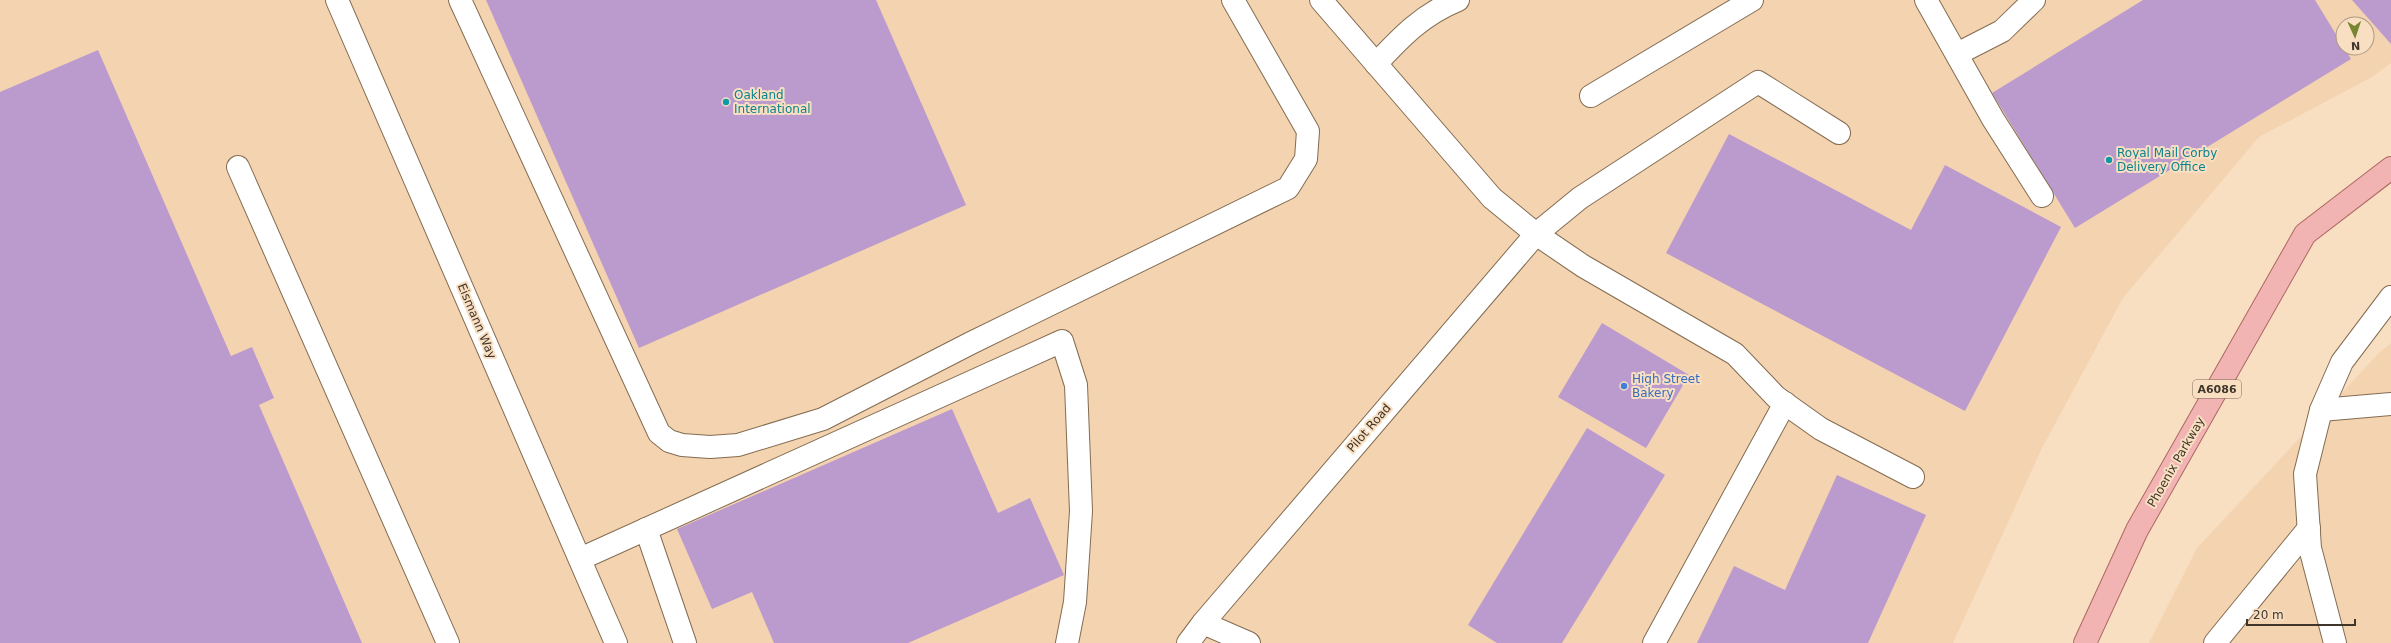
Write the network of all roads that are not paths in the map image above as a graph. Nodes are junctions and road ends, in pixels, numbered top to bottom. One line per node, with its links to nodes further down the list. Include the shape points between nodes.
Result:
1 (337, 0): 24 (street, Eismann Way)
2 (460, 0): 3 (street, via 659,433 669,441 682,445 710,447 738,445 823,419 971,343 1288,188 1306,159 1308,131)
3 (1233, 0)
4 (1321, 0): 10 (street)
5 (1458, 0): 10 (street, via 1436,8 1404,34)
6 (1752, 0): 11 (street)
7 (1926, 0): 9 (street)
8 (2034, 0): 9 (street, via 2002,31)
9 (1957, 54): 15 (street, via 1993,119)
10 (1376, 64): 16 (street, via 1492,198)
11 (1591, 96)
12 (1840, 133): 16 (street, Pilot Road, via 1758,82 1580,198)
13 (238, 167): 27 (street)
14 (2391, 168): 34 (main road, Phoenix Parkway / A6086, via 2305,234 2137,530)
15 (2042, 196)
16 (1536, 234): 18 (street, via 1583,266 1735,354 1776,397); 25 (street, Pilot Road)
17 (2391, 297): 20 (street, via 2342,362)
18 (1785, 403): 21 (street, via 1821,429); 33 (street)
19 (2391, 404): 20 (street)
20 (2321, 410): 22 (street, via 2305,474)
21 (1913, 477)
22 (2309, 528): 26 (street); 35 (street, via 2310,548)
23 (646, 529): 24 (street); 29 (street); 30 (street, via 1062,341 1076,385 1081,511 1075,602)
24 (580, 559): 28 (street, Eismann Way)
25 (1203, 623): 31 (street, Pilot Road); 32 (street)
26 (2217, 642)
27 (448, 643)
28 (616, 643)
29 (685, 643)
30 (1067, 643)
31 (1188, 643)
32 (1250, 643)
33 (1654, 643)
34 (2085, 643)
35 (2335, 643)

